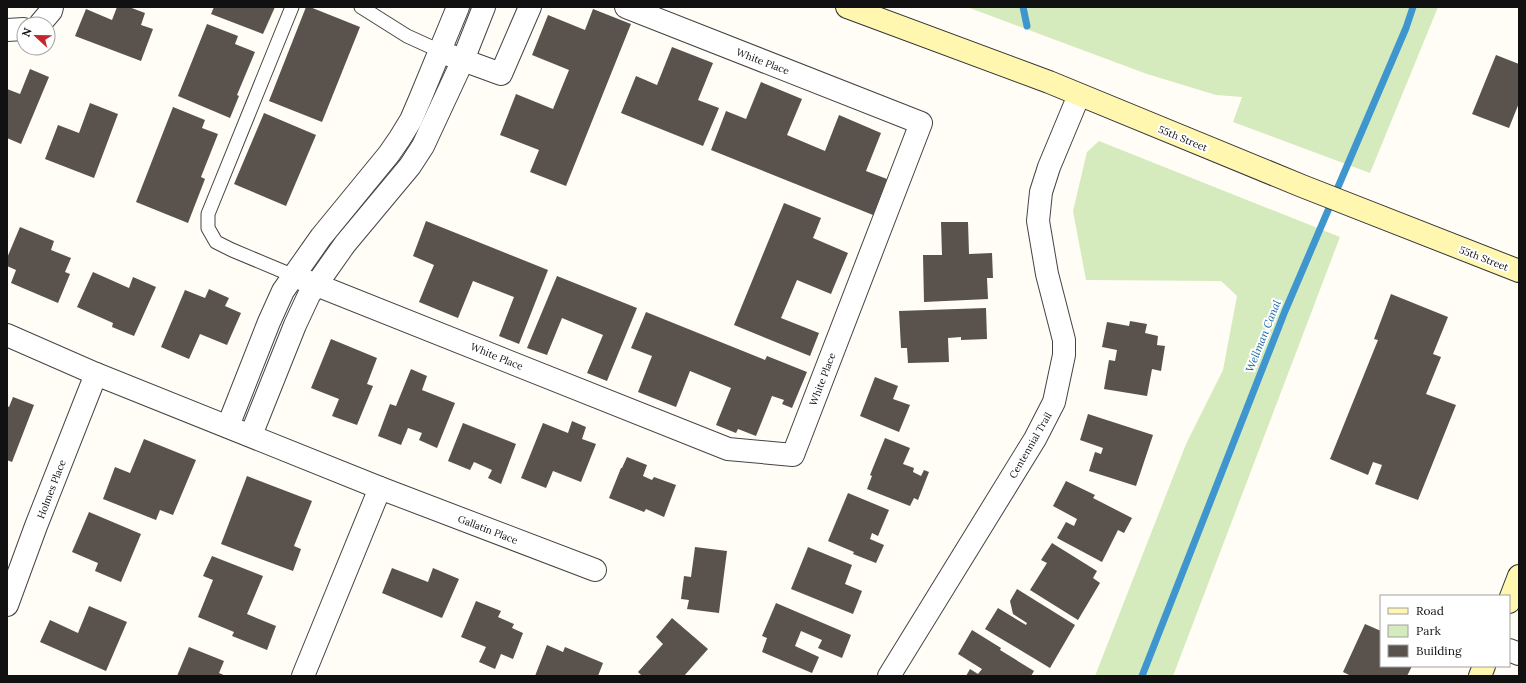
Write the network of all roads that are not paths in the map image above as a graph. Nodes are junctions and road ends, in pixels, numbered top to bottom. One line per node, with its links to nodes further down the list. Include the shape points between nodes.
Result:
1 (52, 7): 9 (street)
2 (292, 7): 14 (lane, via 208,214 208,228 216,242)
3 (362, 7): 10 (lane, via 407,36)
4 (458, 7): 10 (street)
5 (484, 7): 11 (street)
6 (530, 7): 11 (street, via 501,74)
7 (626, 7): 15 (street, White Place, via 921,123 793,455 728,449)
8 (846, 7): 12 (main road, 55th Street)
9 (47, 16)
10 (440, 51): 11 (street); 14 (street, via 411,120 400,138 321,237)
11 (463, 60): 15 (street, via 429,133 410,166 345,244)
12 (1079, 95): 13 (main road, 55th Street); 26 (street, Centennial Trail, via 1049,167 1041,192 1038,221 1047,274 1064,340 1064,355 1054,402 1035,439)
13 (1519, 271)
14 (294, 276): 15 (street, White Place); 18 (street, via 283,291 269,322)
15 (316, 284): 19 (street, via 308,295 295,325)
16 (7, 335): 17 (street)
17 (96, 374): 18 (street); 24 (street, Holmes Place)
18 (228, 426): 19 (street, Gallatin Place)
19 (251, 435): 20 (street, Gallatin Place)
20 (380, 488): 21 (street, Gallatin Place); 25 (street)
21 (595, 570)
22 (1519, 576): 23 (main road)
23 (1510, 599)
24 (7, 605)
25 (303, 676)
26 (889, 676)

